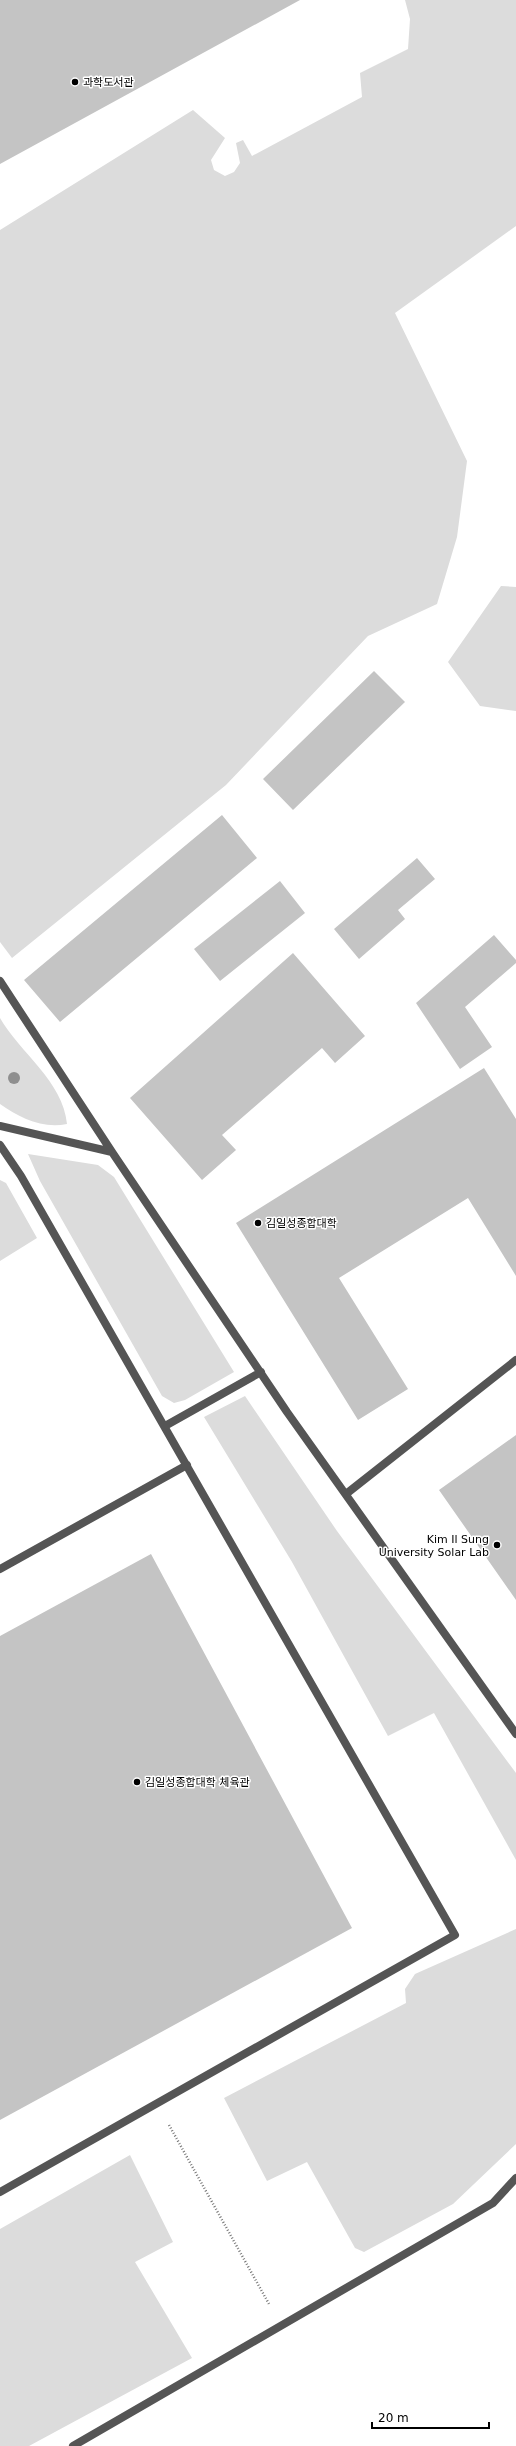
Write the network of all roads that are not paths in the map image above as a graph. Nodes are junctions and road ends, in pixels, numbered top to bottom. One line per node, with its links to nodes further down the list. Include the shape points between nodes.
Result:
1 (0, 981): 4 (lane)
2 (0, 1126): 4 (lane)
3 (0, 1144): 7 (lane)
4 (112, 1152): 6 (lane)
5 (516, 1360): 9 (lane)
6 (261, 1372): 7 (lane); 9 (lane)
7 (165, 1426): 8 (lane)
8 (187, 1465): 10 (lane); 13 (lane, via 455,1935)
9 (346, 1494): 11 (lane)
10 (0, 1569)
11 (516, 1734)
12 (516, 2178): 14 (lane, via 493,2203)
13 (0, 2192)
14 (73, 2446)

